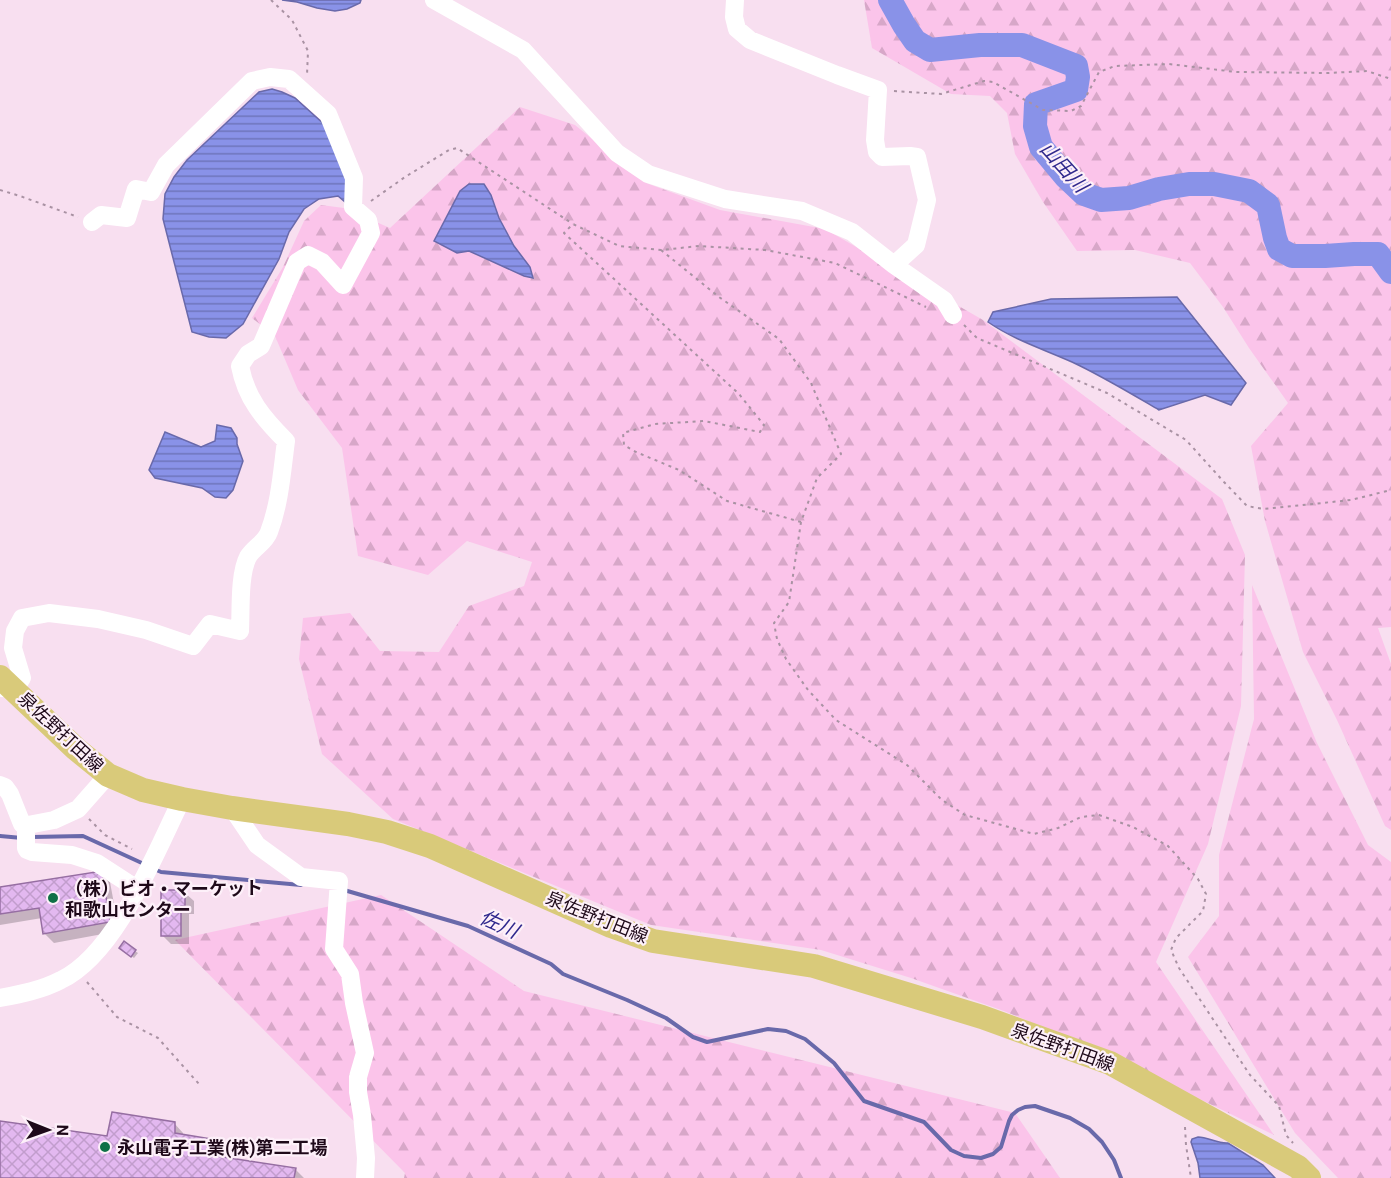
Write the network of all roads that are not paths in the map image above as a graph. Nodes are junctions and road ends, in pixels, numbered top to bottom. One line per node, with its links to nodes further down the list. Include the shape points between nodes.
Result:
1 (434, 0): 4 (street, via 523,50 617,153 648,174 725,199 802,211 852,232)
2 (735, 0): 4 (street, via 737,29 750,40 878,90 877,152 882,157 917,157 927,200 916,245)
3 (92, 222): 6 (street, via 101,215 127,218 136,189 151,192 166,165 252,81 270,77 289,79 328,114 354,178 353,207 368,220 371,233 343,285 322,262 308,255 297,262 261,346 248,354 240,366 251,399 286,441 280,490 268,534 249,556 243,574 240,631 210,624 193,646 98,619 49,613 22,618 13,648 22,678)
4 (894, 265): 5 (street, via 944,300)
5 (953, 315)
6 (5, 685): 7 (main road, 泉佐野打田線)
7 (108, 775): 9 (main road, 泉佐野打田線, via 143,790); 11 (street, via 78,809)
8 (0, 785): 11 (street, via 10,794)
9 (182, 800): 10 (main road, 泉佐野打田線); 12 (street)
10 (232, 808): 14 (street, via 257,845 301,877 339,890 334,949 350,974 365,1053 358,1092); 15 (main road, 泉佐野打田線, via 387,832 430,846 653,941 814,966 982,1017 1110,1063 1298,1167)
11 (26, 833): 12 (street, via 27,850 72,855)
12 (140, 884): 13 (street, via 99,950 77,970 39,989)
13 (0, 998)
14 (366, 1178)
15 (1310, 1178)

